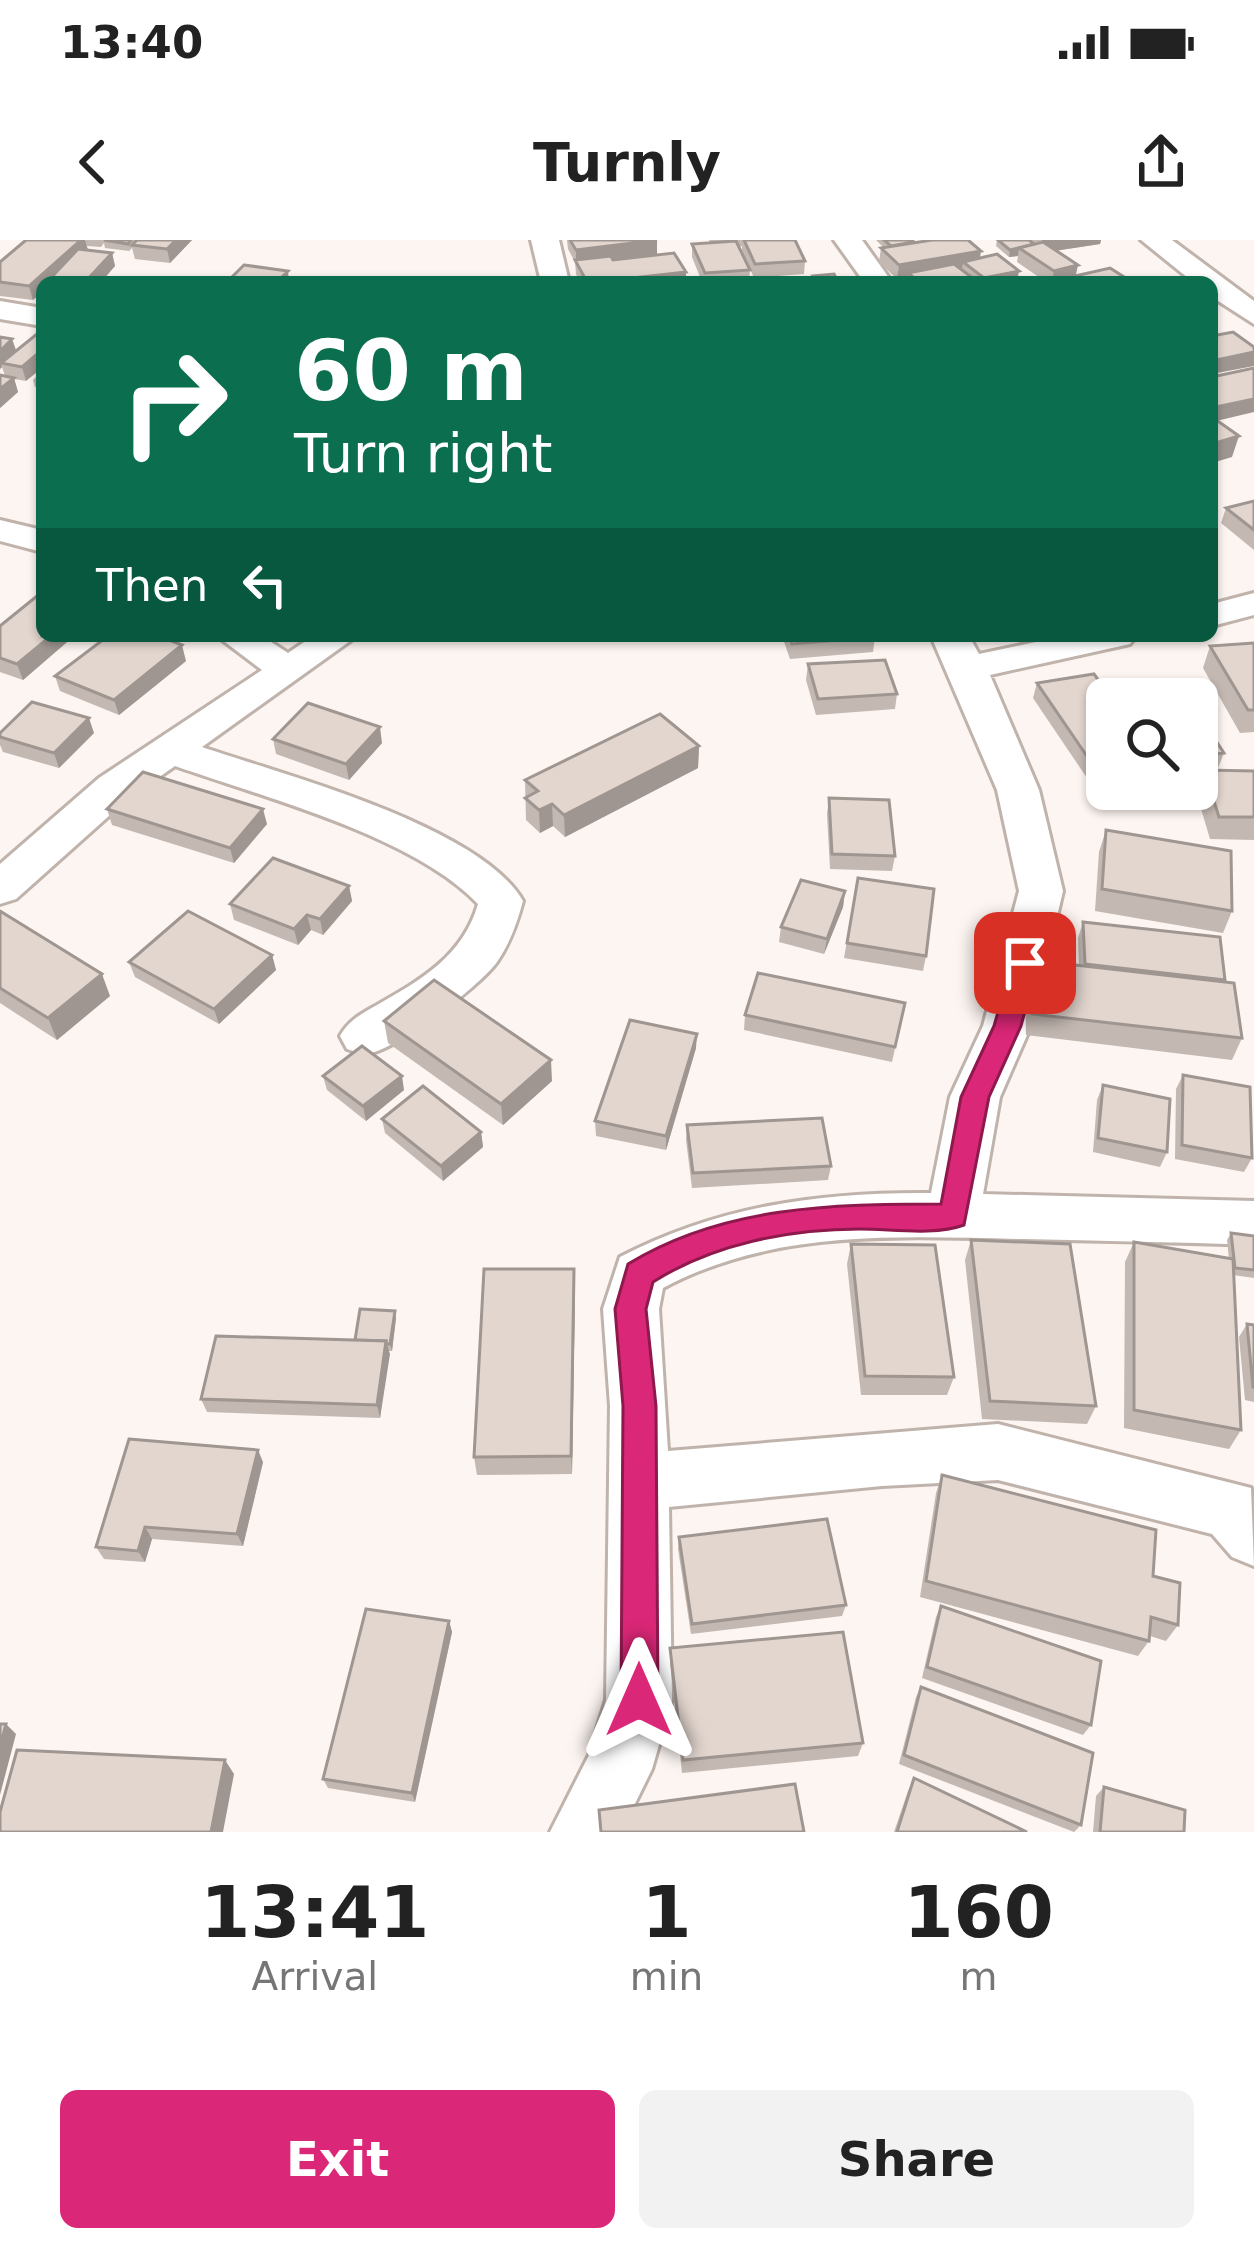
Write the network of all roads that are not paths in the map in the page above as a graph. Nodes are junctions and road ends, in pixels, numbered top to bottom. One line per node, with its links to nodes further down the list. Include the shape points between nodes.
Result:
1 (545, 240): 4 (street)
2 (848, 240): 5 (street)
3 (1156, 240): 6 (street)
4 (554, 276)
5 (874, 276)
6 (1202, 276)
7 (1218, 288): 9 (street)
8 (0, 310): 10 (street)
9 (1254, 315)
10 (36, 316)
11 (0, 530): 12 (street)
12 (36, 539)
13 (245, 642): 17 (street)
14 (329, 642): 17 (street)
15 (1058, 642): 16 (street)
16 (959, 652): 21 (street, via 1018,790 1040,890 1007,1026 975,1097)
17 (287, 670): 18 (street)
18 (167, 749): 19 (street); 20 (street, via 417,841 488,880 501,901 495,933 473,966)
19 (0, 888)
20 (364, 1036)
21 (953, 1216): 22 (street); 23 (street, via 837,1216 753,1228 681,1248 639,1274 631,1309)
22 (1254, 1223)
23 (640, 1482): 24 (street, via 998,1452 1230,1509); 25 (street, via 639,1700 618,1769)
24 (1254, 1536)
25 (584, 1832)

